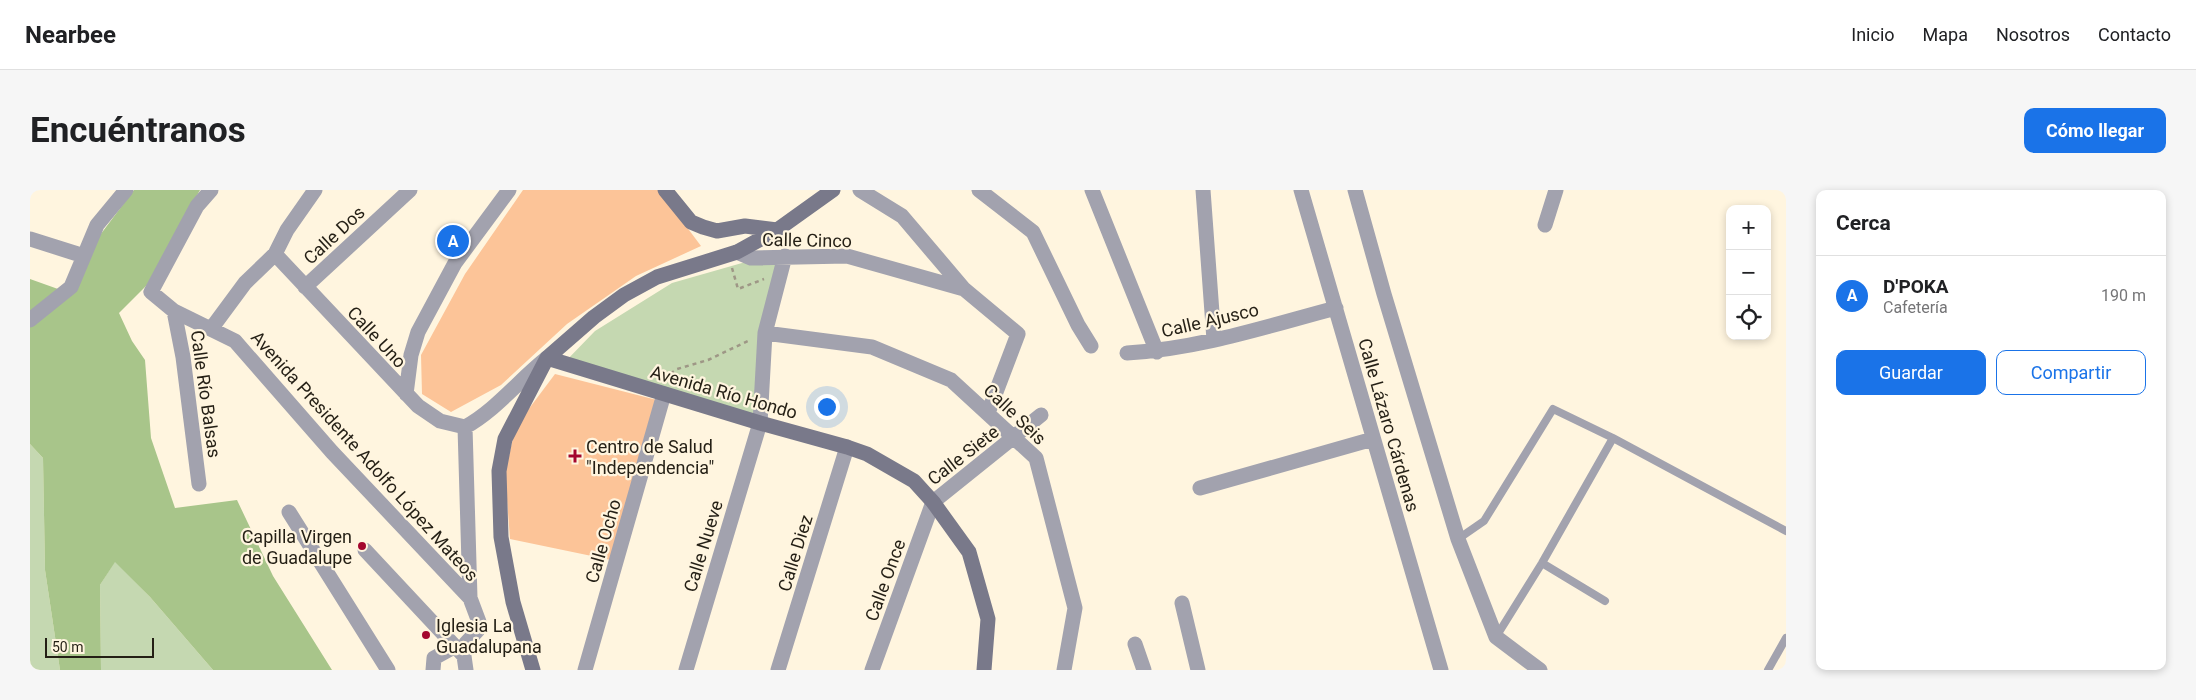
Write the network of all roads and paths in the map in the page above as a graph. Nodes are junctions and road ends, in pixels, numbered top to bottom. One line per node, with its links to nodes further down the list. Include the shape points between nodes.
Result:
1 (211, 190): 26 (street, Avenida Presidente Adolfo López Mateos, via 198,206 152,292)
2 (315, 190): 18 (street, via 287,230)
3 (410, 190): 23 (street, Calle Dos)
4 (509, 190): 36 (street, via 455,263 418,332 411,355)
5 (665, 190): 16 (street, via 691,222 703,227 717,231 744,226)
6 (833, 190): 16 (street)
7 (860, 190): 24 (street, via 902,216)
8 (978, 190): 31 (street, via 1033,232)
9 (1092, 190): 32 (street)
10 (1203, 190): 30 (street)
11 (1301, 190): 25 (street, Calle Lázaro Cárdenas)
12 (1355, 190): 51 (street)
13 (1556, 190): 15 (street)
14 (119, 193): 19 (street, via 96,225)
15 (1544, 225)
16 (777, 230): 21 (street)
17 (30, 239): 19 (street)
18 (275, 254): 23 (street, Calle Uno); 28 (street, Calle Dos, via 245,282)
19 (84, 256): 27 (street, via 71,287)
20 (785, 256): 21 (street, Calle Cinco); 22 (street, Calle Nueve); 24 (street, Calle Cinco, via 847,256)
21 (734, 258): 22 (path, via 738,289); 34 (street, via 657,278 624,295 594,316)
22 (780, 273): 29 (street, Calle Nueve)
23 (305, 287): 36 (street, Calle Uno)
24 (964, 288): 38 (street, via 1018,334)
25 (1336, 308): 30 (street, Calle Ajusco); 44 (street, Calle Lázaro Cárdenas)
26 (174, 310): 28 (street, Avenida Presidente Adolfo López Mateos); 46 (street, Calle Río Balsas)
27 (30, 320)
28 (211, 329): 54 (street, Avenida Presidente Adolfo López Mateos, via 235,341 332,452)
29 (765, 333): 35 (path, via 708,360 676,369); 38 (street, Calle Seis, via 872,347 950,380); 40 (street, Calle Nueve)
30 (1214, 340): 32 (street, Calle Ajusco)
31 (1091, 346)
32 (1157, 352): 33 (street, Calle Ajusco)
33 (1128, 354)
34 (546, 358): 35 (street, Avenida Río Hondo); 41 (street, via 483,417); 63 (street, via 505,439 499,471 503,546 513,602)
35 (649, 389): 37 (street, Avenida Río Hondo)
36 (406, 394): 41 (street, Calle Uno, via 440,420)
37 (664, 394): 40 (street, Avenida Río Hondo); 64 (street, Calle Ocho)
38 (988, 413): 42 (street, Calle Seis)
39 (1041, 416): 42 (street, Calle Siete)
40 (760, 423): 45 (street, Avenida Río Hondo); 65 (street, Calle Nueve)
41 (465, 427): 54 (street)
42 (1016, 438): 48 (street, Calle Siete); 69 (street, Calle Seis, via 1036,458 1075,608)
43 (1613, 438): 50 (lane); 51 (lane, via 1553,409 1484,521); 53 (lane)
44 (1373, 439): 47 (street); 72 (street, Calle Lázaro Cárdenas)
45 (847, 447): 48 (street, Avenida Río Hondo, via 867,454 914,481); 66 (street, Calle Diez)
46 (199, 484)
47 (1200, 488)
48 (933, 502): 67 (street, Calle Once); 68 (street, Avenida Río Hondo, via 969,552 988,619)
49 (289, 512): 61 (street)
50 (1786, 532)
51 (1458, 539): 57 (street)
52 (365, 550): 60 (street)
53 (1542, 563): 55 (lane); 57 (lane)
54 (470, 598): 60 (street, Avenida Presidente Adolfo López Mateos, via 479,622 478,630 466,643)
55 (1605, 601)
56 (1182, 603): 71 (street)
57 (1496, 637): 73 (street)
58 (1786, 638): 74 (lane)
59 (1135, 644): 70 (street)
60 (461, 658): 62 (street, via 434,658)
61 (388, 670)
62 (433, 670)
63 (533, 670)
64 (585, 670)
65 (686, 670)
66 (778, 670)
67 (872, 670)
68 (984, 670)
69 (1064, 670)
70 (1144, 670)
71 (1198, 670)
72 (1441, 670)
73 (1540, 670)
74 (1768, 670)

